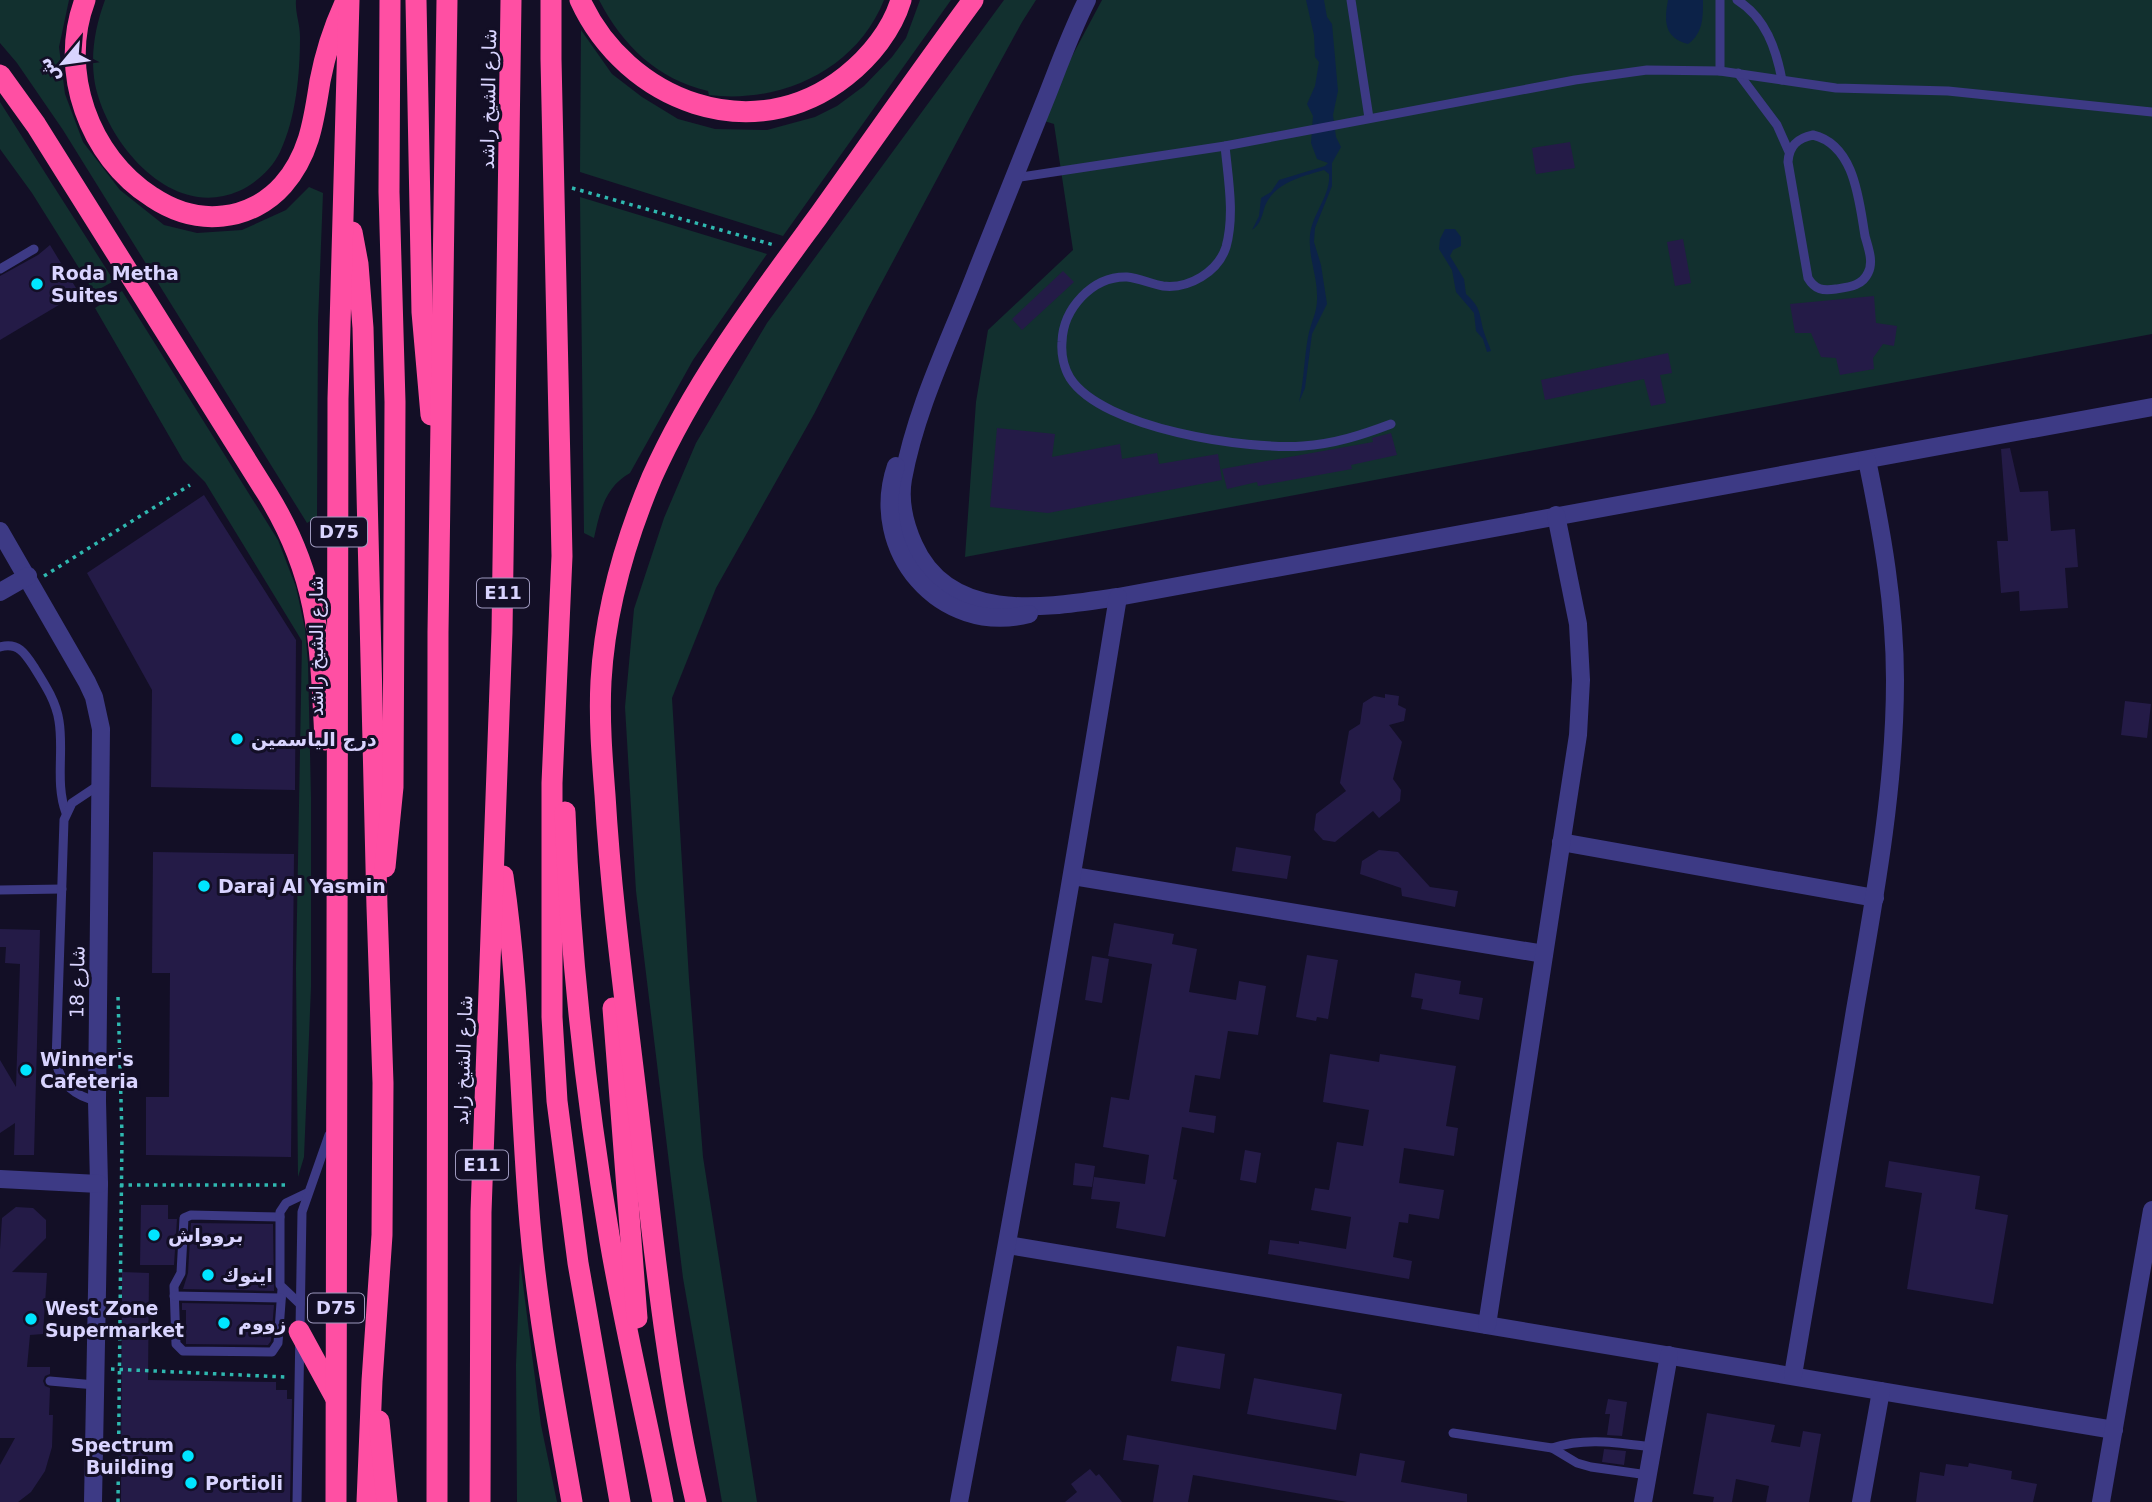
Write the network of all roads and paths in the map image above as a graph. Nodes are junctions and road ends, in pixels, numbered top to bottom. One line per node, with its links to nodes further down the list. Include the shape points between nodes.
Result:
1 (85, 0): 2 (highway, via 75,61 81,99 95,135 116,166 144,192 189,214 215,217 264,201 284,184 301,159 313,128 327,50)
2 (347, 0): 25 (highway, شارع الشيخ راشد / D75)
3 (390, 0): 50 (highway, via 393,787 389,847)
4 (416, 0): 32 (highway, via 424,344)
5 (447, 0): 32 (highway, E11)
6 (511, 0): 42 (highway, شارع الشيخ راشد / E11)
7 (551, 0): 38 (highway)
8 (580, 0): 9 (highway, via 609,48 646,81 691,103 748,111 806,99 840,80 881,39)
9 (901, 0)
10 (973, 0): 27 (highway)
11 (1087, 0): 23 (street)
12 (1351, 0): 20 (lane)
13 (1720, 0): 15 (lane)
14 (1737, 0): 18 (lane, via 1764,26 1777,51)
15 (1720, 71): 16 (lane); 20 (lane, via 1611,74)
16 (1738, 74): 18 (lane); 22 (lane, via 1777,125)
17 (0, 75): 44 (highway, via 50,147 291,536 308,579 319,637 327,778)
18 (1782, 80): 19 (lane, via 1863,91 1948,91)
19 (2152, 112)
20 (1369, 118): 21 (lane)
21 (1225, 146): 23 (lane); 30 (lane, via 1230,232 1215,266 1183,285 1164,286 1126,277 1089,289 1076,304 1062,340 1070,377 1091,398 1125,416 1241,445 1306,446 1361,436)
22 (1789, 152): 22 (lane, via 1808,278 1825,291 1857,285 1871,264 1855,184 1845,161 1831,142 1813,135 1794,143)
23 (1013, 178): 37 (street, via 916,425 899,454 888,505 892,532 901,558 917,580 961,611 1015,618 1046,607)
24 (569, 187): 27 (path)
25 (344, 201): 44 (highway, شارع الشيخ راشد / D75, via 338,399); 50 (highway, via 358,264 363,328)
26 (34, 249): 28 (lane)
27 (793, 250): 45 (highway, via 686,410 651,480 623,559 601,681)
28 (0, 269)
29 (2152, 407): 31 (street)
30 (1391, 424)
31 (1867, 460): 33 (street); 49 (street, via 1882,532 1895,679 1892,753)
32 (441, 468): 84 (highway, شارع الشيخ زايد / E11)
33 (1556, 515): 37 (street); 43 (street, via 1578,624 1581,680 1578,736)
34 (0, 531): 35 (street, شارع 18)
35 (27, 576): 36 (street); 40 (street, شارع 18, via 94,697)
36 (0, 592)
37 (1118, 597): 46 (street)
38 (560, 611): 73 (highway, via 567,863 576,982 611,1244); 87 (highway, via 551,847 555,1068 578,1263)
39 (0, 647): 41 (lane, via 24,652 55,704)
40 (101, 784): 41 (lane, via 72,803); 52 (street, شارع 18)
41 (66, 813): 47 (lane)
42 (495, 829): 85 (highway, شارع الشيخ زايد / E11, via 481,1212); 86 (highway, via 512,947 536,1280)
43 (1561, 842): 49 (street); 51 (street)
44 (338, 864): 53 (highway, شارع الشيخ راشد / D75)
45 (609, 867): 73 (highway, via 610,972); 89 (highway, via 667,1343)
46 (1073, 876): 51 (street); 59 (street)
47 (62, 889): 48 (lane); 52 (lane, via 56,1062 68,1087)
48 (0, 890)
49 (1875, 898): 66 (street)
50 (377, 907): 70 (highway, via 383,1159)
51 (1544, 954): 63 (street)
52 (97, 1101): 55 (street, شارع 18)
53 (337, 1113): 56 (lane); 72 (highway, شارع الشيخ راشد / D75)
54 (0, 1179): 55 (street)
55 (99, 1184): 56 (path); 67 (street, شارع 18)
56 (309, 1189): 58 (lane, via 285,1203); 62 (lane, via 302,1212)
57 (2152, 1210): 74 (street)
58 (280, 1217): 60 (lane); 61 (lane, via 184,1218 181,1273)
59 (1008, 1245): 63 (street); 90 (street)
60 (282, 1294): 61 (lane); 61 (lane, via 278,1343 269,1353 183,1351 176,1344); 62 (lane)
61 (174, 1296)
62 (300, 1304): 64 (lane)
63 (1487, 1325): 65 (street)
64 (299, 1331): 68 (lane); 72 (highway)
65 (1669, 1356): 66 (street); 76 (street)
66 (1793, 1375): 71 (street)
67 (95, 1378): 68 (path); 69 (lane); 79 (street, شارع 18)
68 (298, 1378): 80 (lane)
69 (50, 1381)
70 (372, 1381): 82 (highway); 83 (highway)
71 (1881, 1391): 74 (street); 92 (street)
72 (335, 1398): 81 (highway, شارع الشيخ راشد / D75)
73 (648, 1421): 88 (highway)
74 (2114, 1430): 93 (street)
75 (1453, 1433): 77 (lane)
76 (1653, 1447): 77 (lane, via 1596,1441); 78 (street)
77 (1552, 1448): 78 (lane, via 1591,1467)
78 (1648, 1475): 91 (street)
79 (93, 1502)
80 (297, 1502)
81 (336, 1502)
82 (367, 1502)
83 (387, 1502)
84 (437, 1502)
85 (480, 1502)
86 (572, 1502)
87 (620, 1502)
88 (663, 1502)
89 (696, 1502)
90 (959, 1502)
91 (1643, 1502)
92 (1861, 1502)
93 (2101, 1502)

